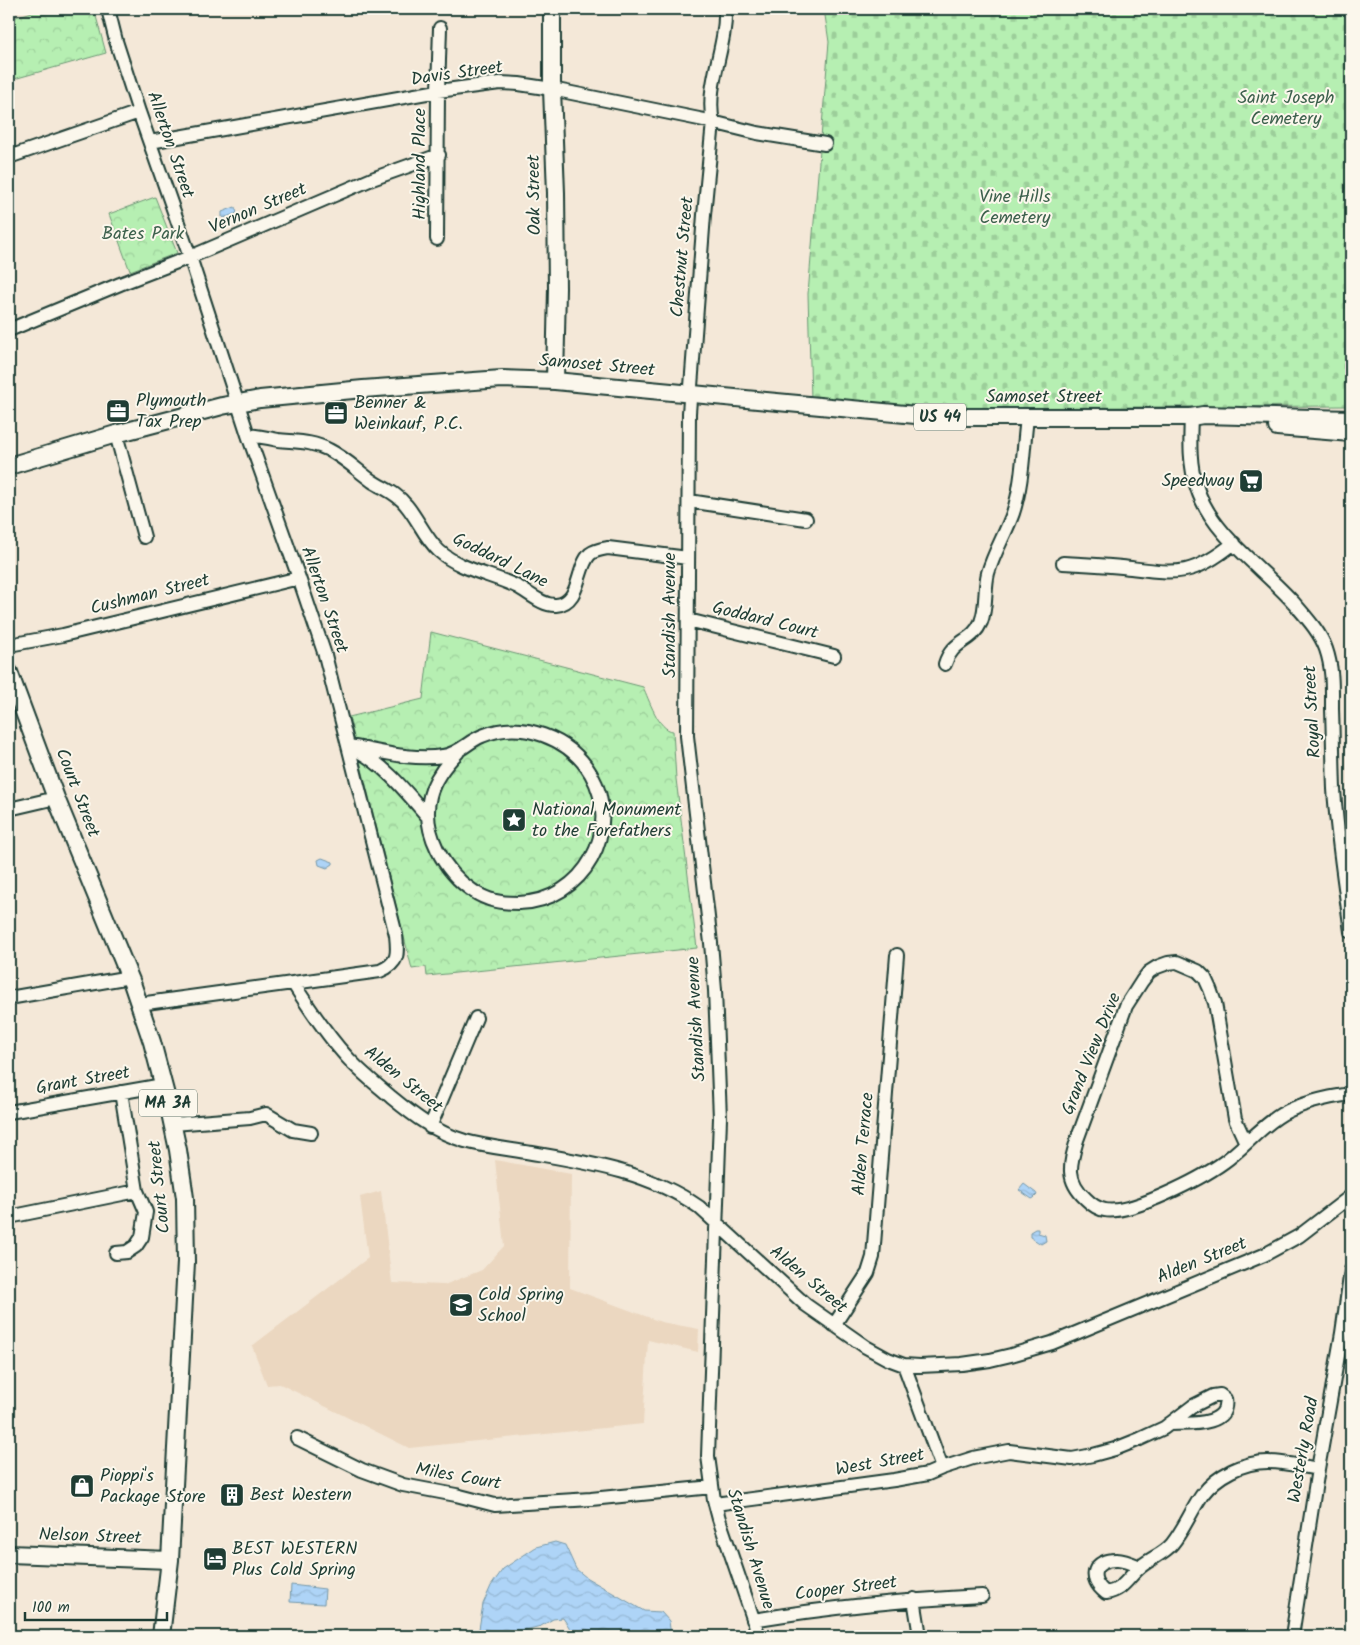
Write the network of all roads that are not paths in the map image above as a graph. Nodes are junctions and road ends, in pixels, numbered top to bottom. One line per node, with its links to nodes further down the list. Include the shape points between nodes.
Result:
1 (108, 9): 7 (street, Allerton Street)
2 (552, 9): 5 (main road, Oak Street)
3 (724, 9): 8 (street, Chestnut Street, via 711,112)
4 (440, 28): 6 (street, Highland Place)
5 (552, 89): 6 (street, Davis Street, via 500,83); 8 (street, Davis Street); 16 (main road, Oak Street, via 556,231)
6 (438, 92): 9 (street, Davis Street); 11 (street, Highland Place)
7 (139, 112): 9 (street, Allerton Street); 12 (street)
8 (713, 122): 10 (street, Davis Street); 17 (street, Chestnut Street)
9 (150, 142): 14 (street, Allerton Street)
10 (826, 144)
11 (439, 155): 13 (street, Highland Place); 14 (street, Vernon Street, via 372,179)
12 (9, 158)
13 (438, 239)
14 (190, 257): 15 (street, Vernon Street); 18 (street, Allerton Street)
15 (9, 330)
16 (555, 381): 17 (main road, Samoset Street / US 44); 18 (main road, Samoset Street / US 44, via 502,378 344,390)
17 (690, 394): 20 (main road, Samoset Street / US 44, via 937,417); 26 (street, Standish Avenue)
18 (237, 403): 23 (main road, Samoset Street / US 44); 24 (street, Allerton Street)
19 (1191, 417): 20 (main road, Samoset Street / US 44); 21 (main road, Samoset Street / US 44); 22 (main road, Samoset Street / US 44, via 1202,421); 29 (street, Royal Street, via 1191,462 1196,488 1212,518)
20 (1027, 418): 36 (street, via 1017,495 989,570 982,620 977,630 948,654)
21 (1351, 419)
22 (1351, 433)
23 (116, 434): 25 (main road, Samoset Street / US 44); 28 (street)
24 (248, 434): 30 (street, Goddard Lane, via 307,441 328,449 399,497 430,541 448,557 503,580 550,605 568,600 585,562 598,550 608,548); 32 (street, Allerton Street)
25 (9, 466)
26 (689, 502): 27 (street); 30 (street, Standish Avenue)
27 (806, 519)
28 (144, 536)
29 (1234, 543): 31 (street, via 1203,565 1177,572); 43 (street, Royal Street, via 1303,614 1322,641 1328,658 1332,682 1336,820)
30 (688, 558): 33 (street, Standish Avenue)
31 (1063, 563)
32 (299, 578): 34 (street, Cushman Street, via 69,634); 38 (street, Allerton Street)
33 (688, 620): 35 (street, Goddard Court); 61 (street, Standish Avenue, via 687,736 711,943 717,1038 720,1118)
34 (9, 645)
35 (834, 656)
36 (945, 664)
37 (9, 672): 40 (main road, Court Street / MA 3A)
38 (349, 746): 39 (street, via 410,757 430,758); 42 (street, via 384,769); 46 (street, Allerton Street, via 396,935 396,959 380,971)
39 (458, 752): 42 (street, via 436,780 430,795); 42 (street, via 483,736 519,730 538,733 568,749 582,760 598,791 602,827 599,844 578,878 553,895 538,900 490,901 462,884 452,873 436,846)
40 (56, 798): 41 (street); 45 (main road, Court Street / MA 3A)
41 (9, 809)
42 (428, 817)
43 (1351, 932)
44 (897, 955): 64 (street, Alden Terrace, via 873,1256 868,1273)
45 (130, 977): 47 (street); 48 (main road, Court Street / MA 3A)
46 (293, 983): 48 (street, Allerton Street); 55 (street, Alden Street, via 347,1058)
47 (9, 998)
48 (139, 1004): 50 (main road, Court Street / MA 3A)
49 (476, 1018): 55 (street)
50 (163, 1085): 51 (street, Grant Street); 54 (main road, Court Street / MA 3A)
51 (121, 1092): 53 (street, Grant Street); 58 (street)
52 (1351, 1094): 57 (street, Grand View Drive, via 1328,1097 1283,1113)
53 (9, 1112)
54 (173, 1124): 56 (street, via 266,1114 293,1130); 73 (main road, Court Street / MA 3A, via 185,1198 186,1262)
55 (430, 1126): 61 (street, Alden Street, via 475,1144 614,1169 650,1180 680,1194)
56 (311, 1134)
57 (1246, 1143): 57 (street, Grand View Drive, via 1202,1176 1139,1205 1107,1210 1092,1204 1072,1182 1071,1163 1077,1140 1126,1006 1142,980 1157,967 1178,962 1205,978 1215,1003 1235,1119)
58 (137, 1192): 60 (street); 62 (street, via 146,1212 142,1237 127,1252)
59 (1351, 1196): 65 (street, Alden Street, via 1299,1236 1264,1255 1052,1342 1011,1355 962,1364)
60 (9, 1217)
61 (715, 1222): 64 (street, Alden Street, via 806,1305); 70 (street, Standish Avenue, via 708,1423)
62 (116, 1253)
63 (1351, 1270): 69 (street, Westerly Road)
64 (834, 1325): 65 (street, Alden Street, via 866,1348)
65 (904, 1365): 68 (street, West Street)
66 (1169, 1424): 68 (street, via 1115,1449 1093,1455 1072,1459 1009,1451)
67 (297, 1438): 70 (street, Miles Court, via 362,1470 403,1485 495,1505)
68 (942, 1468): 71 (street, West Street, via 894,1480)
69 (1318, 1469): 74 (street, via 1268,1462 1251,1464 1221,1476 1203,1494 1170,1546); 81 (street, Westerly Road)
70 (712, 1487): 71 (street, Standish Avenue)
71 (715, 1504): 77 (street, Standish Avenue)
72 (9, 1554): 73 (main road, Nelson Street)
73 (170, 1560): 78 (main road, Court Street / MA 3A)
74 (1140, 1567)
75 (982, 1596): 76 (street, Cooper Street)
76 (914, 1599): 77 (street, Cooper Street); 80 (street)
77 (753, 1620): 79 (street, Standish Avenue)
78 (161, 1636)
79 (759, 1636)
80 (920, 1636)
81 (1292, 1636)

